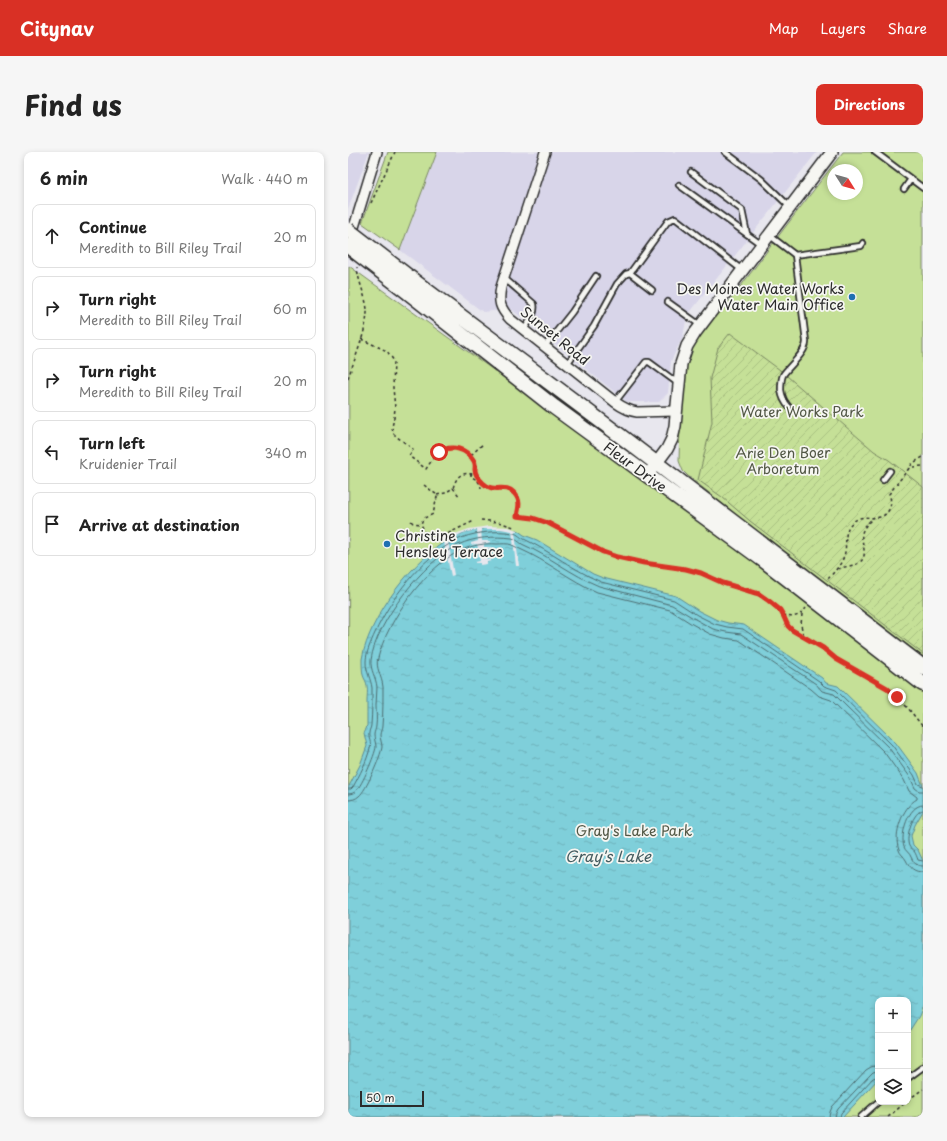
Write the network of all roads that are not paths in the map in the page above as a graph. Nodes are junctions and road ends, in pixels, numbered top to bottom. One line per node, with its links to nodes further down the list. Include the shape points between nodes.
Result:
1 (377, 152): 16 (street)
2 (545, 152): 22 (street, Sunset Road)
3 (725, 152): 11 (lane, via 761,179)
4 (832, 152): 11 (street)
5 (875, 152): 7 (lane)
6 (691, 172): 13 (lane, via 742,210)
7 (911, 179): 9 (lane); 10 (lane)
8 (679, 185): 13 (lane)
9 (923, 188)
10 (904, 189)
11 (790, 207): 14 (street)
12 (348, 230): 23 (main road, Fleur Drive, bridge)
13 (747, 234): 17 (lane)
14 (769, 235): 17 (street); 18 (lane)
15 (863, 243): 18 (lane, via 861,246)
16 (348, 245): 23 (main road, Fleur Drive, bridge)
17 (762, 245): 19 (street)
18 (795, 255): 32 (lane, via 806,344 782,376 782,395)
19 (743, 270): 20 (lane, via 675,218 668,221); 26 (street)
20 (630, 273): 24 (lane); 29 (lane, via 618,284 594,326)
21 (596, 276): 28 (lane)
22 (504, 278): 27 (street, Sunset Road, via 499,296 500,304 507,315); 27 (lane, via 534,304 534,313)
23 (412, 287): 34 (main road, Fleur Drive); 36 (main road, Fleur Drive, via 554,407)
24 (652, 290)
25 (668, 302): 26 (lane)
26 (701, 326): 30 (street, via 687,346 681,364)
27 (524, 330): 28 (street, Sunset Road)
28 (545, 346): 29 (street, Sunset Road)
29 (567, 364): 31 (street, Sunset Road)
30 (679, 384): 31 (lane, via 646,362); 33 (street)
31 (615, 402): 33 (street, Sunset Road, via 631,411)
32 (789, 407)
33 (676, 411): 34 (street, via 672,439)
34 (656, 463): 36 (street); 38 (main road, Fleur Drive)
35 (890, 471): 37 (lane)
36 (647, 476): 39 (main road, Fleur Drive, via 762,559)
37 (883, 480)
38 (923, 667)
39 (923, 684)
40 (923, 1066): 41 (lane)
41 (911, 1076)
42 (875, 1105): 43 (lane)
43 (861, 1117)

